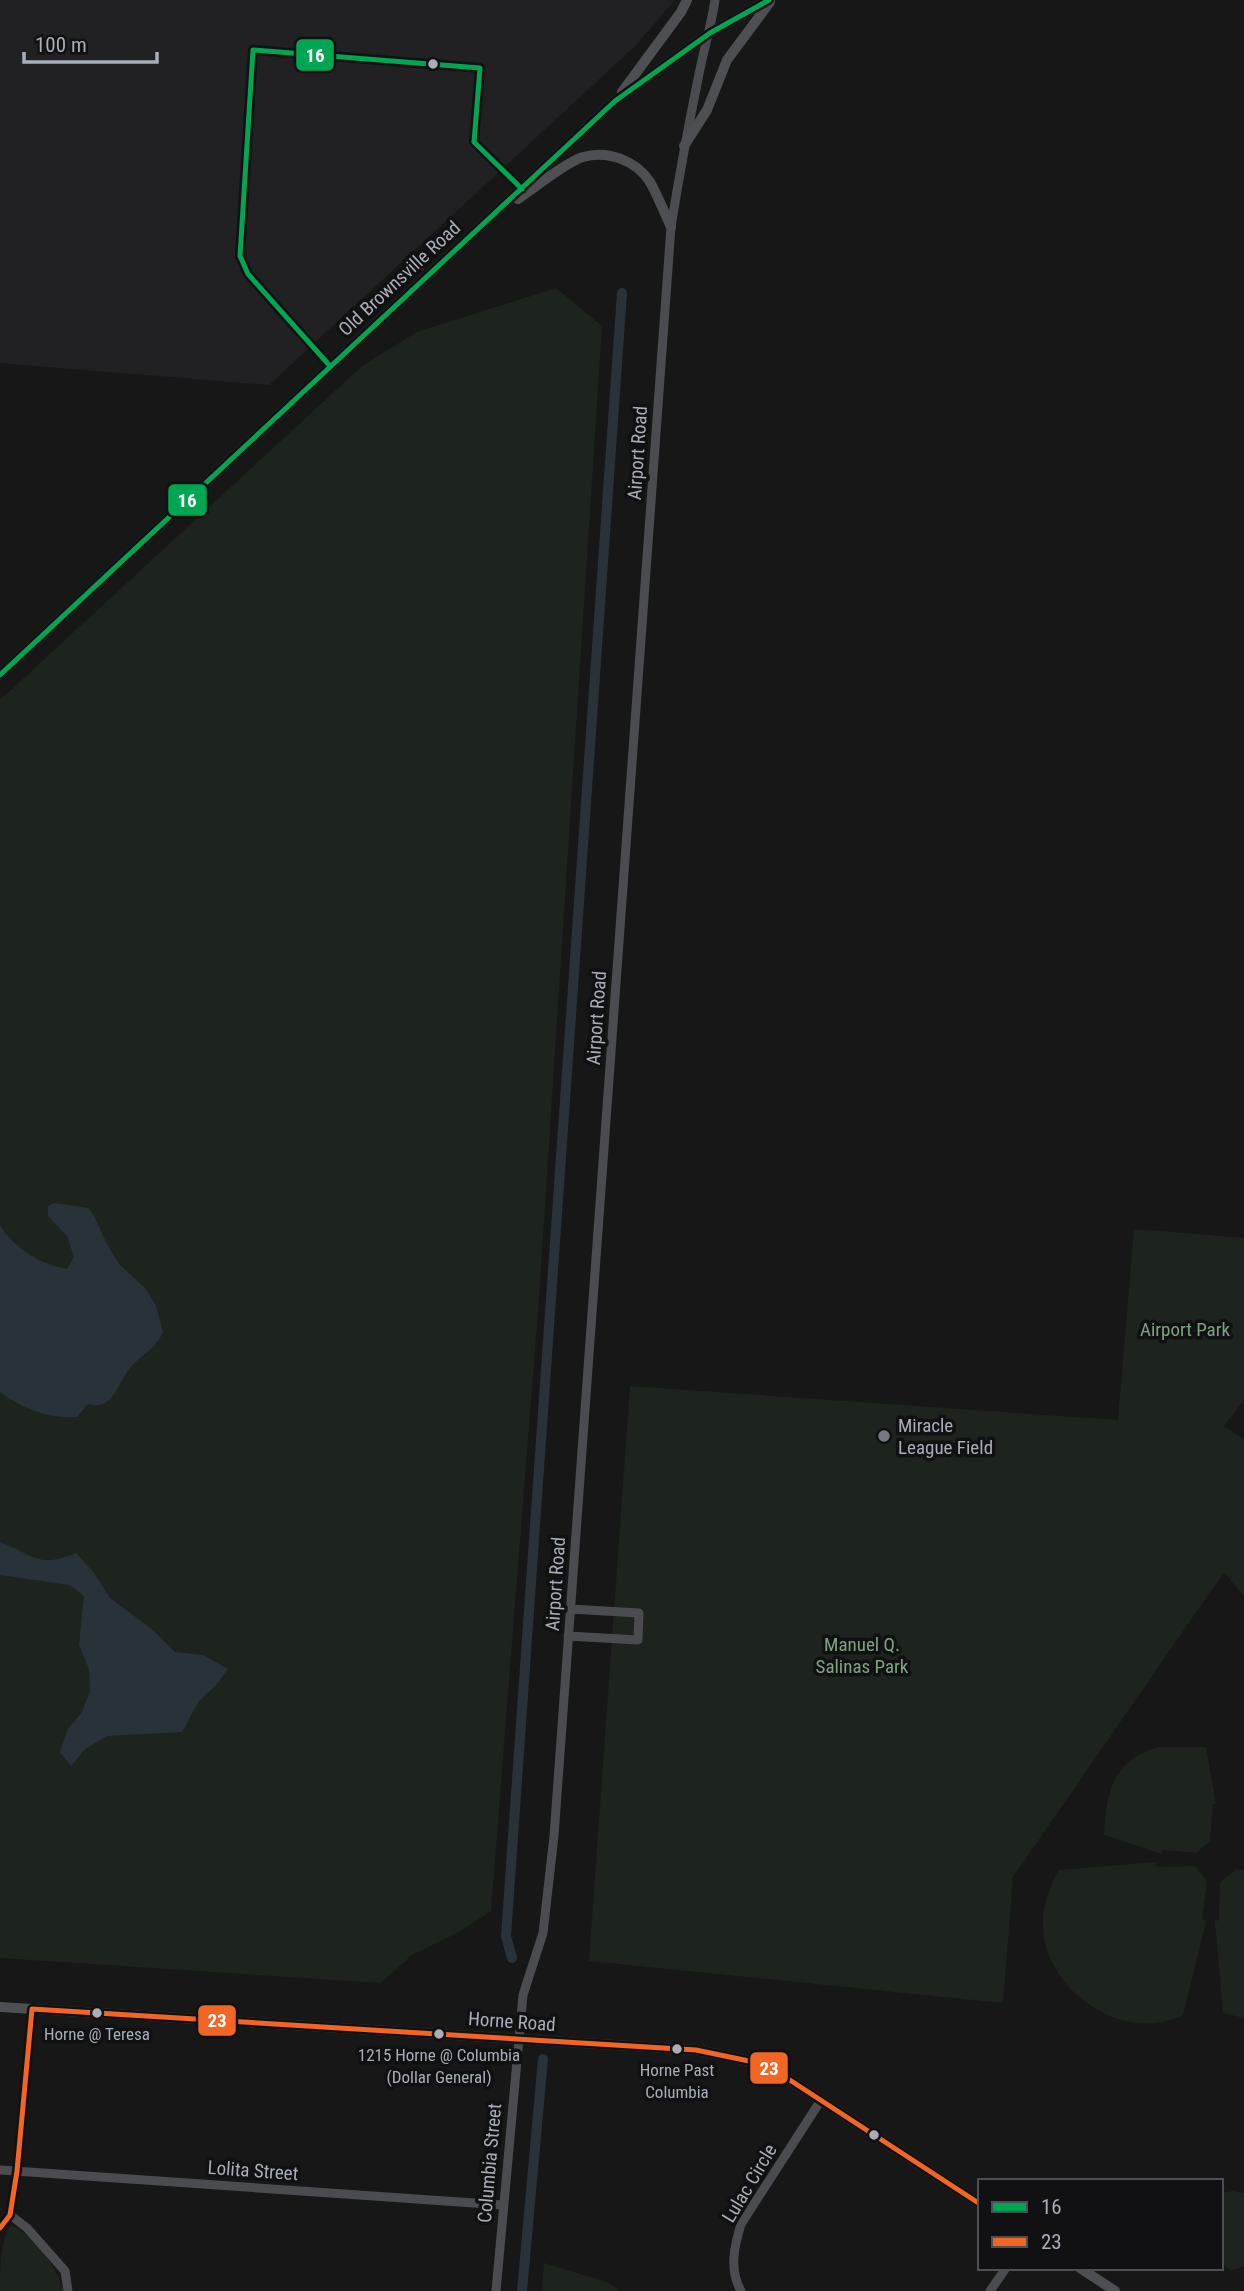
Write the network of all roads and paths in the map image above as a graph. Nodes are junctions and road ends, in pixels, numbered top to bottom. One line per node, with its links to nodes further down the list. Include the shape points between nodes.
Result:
1 (688, 0): 5 (main road)
2 (715, 0): 4 (street, Airport Road)
3 (770, 0): 4 (main road, Old Brownsville Road); 6 (main road, via 727,60 707,110)
4 (710, 33): 5 (main road, Old Brownsville Road); 6 (street, Airport Road)
5 (615, 101): 7 (main road, Old Brownsville Road)
6 (684, 146): 8 (street, Airport Road)
7 (492, 216): 8 (main road, via 580,158 601,154 637,167 649,180); 9 (main road, Old Brownsville Road)
8 (671, 227): 10 (street, Airport Road)
9 (0, 676)
10 (570, 1609): 11 (street, Airport Road); 11 (street, via 639,1614 638,1640)
11 (568, 1636): 14 (street, Airport Road, via 549,1897 523,1995)
12 (0, 2007): 13 (main road, Horne Road)
13 (32, 2009): 14 (main road, Horne Road); 17 (street)
14 (517, 2039): 15 (main road, Horne Road, via 725,2055 776,2071); 19 (street, Columbia Street)
15 (821, 2099): 18 (main road, Horne Road); 26 (street, Lulac Circle, via 741,2224 733,2267)
16 (0, 2170): 17 (street, Lolita Street)
17 (17, 2171): 19 (street, Lolita Street); 20 (street)
18 (978, 2203)
19 (503, 2205): 25 (street, Columbia Street)
20 (9, 2215): 21 (street); 24 (street, via 27,2228 65,2272)
21 (0, 2228)
22 (1005, 2270): 27 (street)
23 (1083, 2270): 28 (main road)
24 (68, 2291)
25 (496, 2291)
26 (741, 2291)
27 (990, 2291)
28 (1115, 2291)

